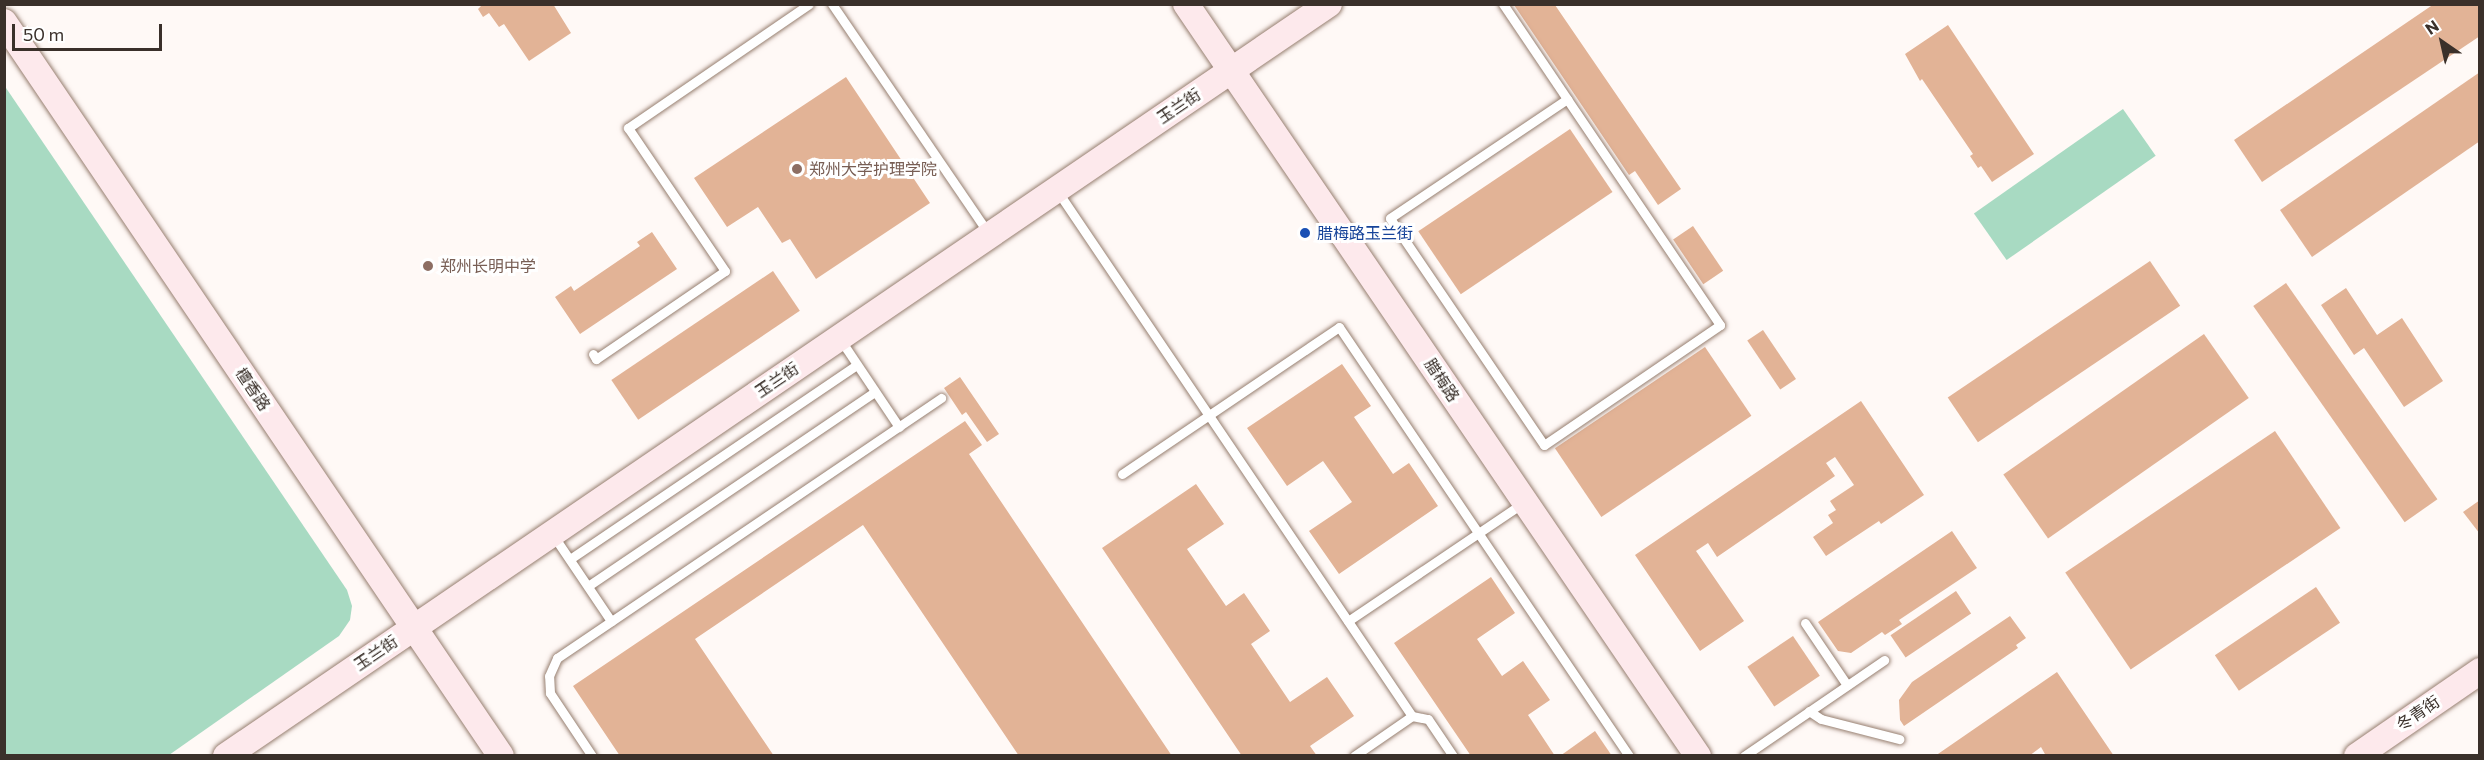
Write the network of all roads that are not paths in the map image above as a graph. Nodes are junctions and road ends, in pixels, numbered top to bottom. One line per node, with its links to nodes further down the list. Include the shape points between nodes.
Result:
1 (809, 4): 12 (lane, via 628,129 725,271 596,359)
2 (832, 4): 10 (lane)
3 (1186, 4): 7 (street, 腊梅路)
4 (1329, 4): 7 (street, 玉兰街)
5 (1503, 4): 8 (lane)
6 (4, 22): 27 (street, 檀香路)
7 (1231, 71): 9 (street, 玉兰街); 19 (street, 腊梅路)
8 (1567, 99): 8 (lane, via 1720,325 1544,445 1390,218)
9 (1056, 190): 10 (street, 玉兰街); 16 (lane)
10 (990, 235): 11 (street, 玉兰街)
11 (839, 338): 13 (lane); 20 (street, 玉兰街)
12 (593, 354)
13 (857, 365): 14 (lane); 22 (lane)
14 (875, 392): 17 (lane); 23 (lane)
15 (941, 398): 17 (lane)
16 (1209, 415): 18 (lane); 21 (lane, via 1339,327); 25 (lane)
17 (898, 427): 24 (lane)
18 (1122, 474)
19 (1525, 502): 21 (lane); 40 (street, 腊梅路)
20 (552, 533): 22 (lane); 27 (street, 玉兰街)
21 (1478, 533): 25 (lane); 39 (lane)
22 (570, 559): 23 (lane)
23 (588, 586): 24 (lane)
24 (611, 621): 36 (lane, via 557,658 549,676 550,693)
25 (1348, 621): 32 (lane)
26 (1805, 623): 30 (lane)
27 (414, 627): 34 (street, 玉兰街); 35 (street, 檀香路)
28 (1884, 660): 30 (lane)
29 (2480, 671): 42 (street, 冬青街)
30 (1847, 685): 31 (lane)
31 (1809, 711): 33 (lane, via 1821,719); 41 (lane)
32 (1412, 716): 37 (lane); 38 (lane, via 1428,719)
33 (1899, 739)
34 (226, 756)
35 (501, 756)
36 (592, 756)
37 (1354, 756)
38 (1453, 756)
39 (1629, 756)
40 (1698, 756)
41 (1744, 756)
42 (2356, 756)

